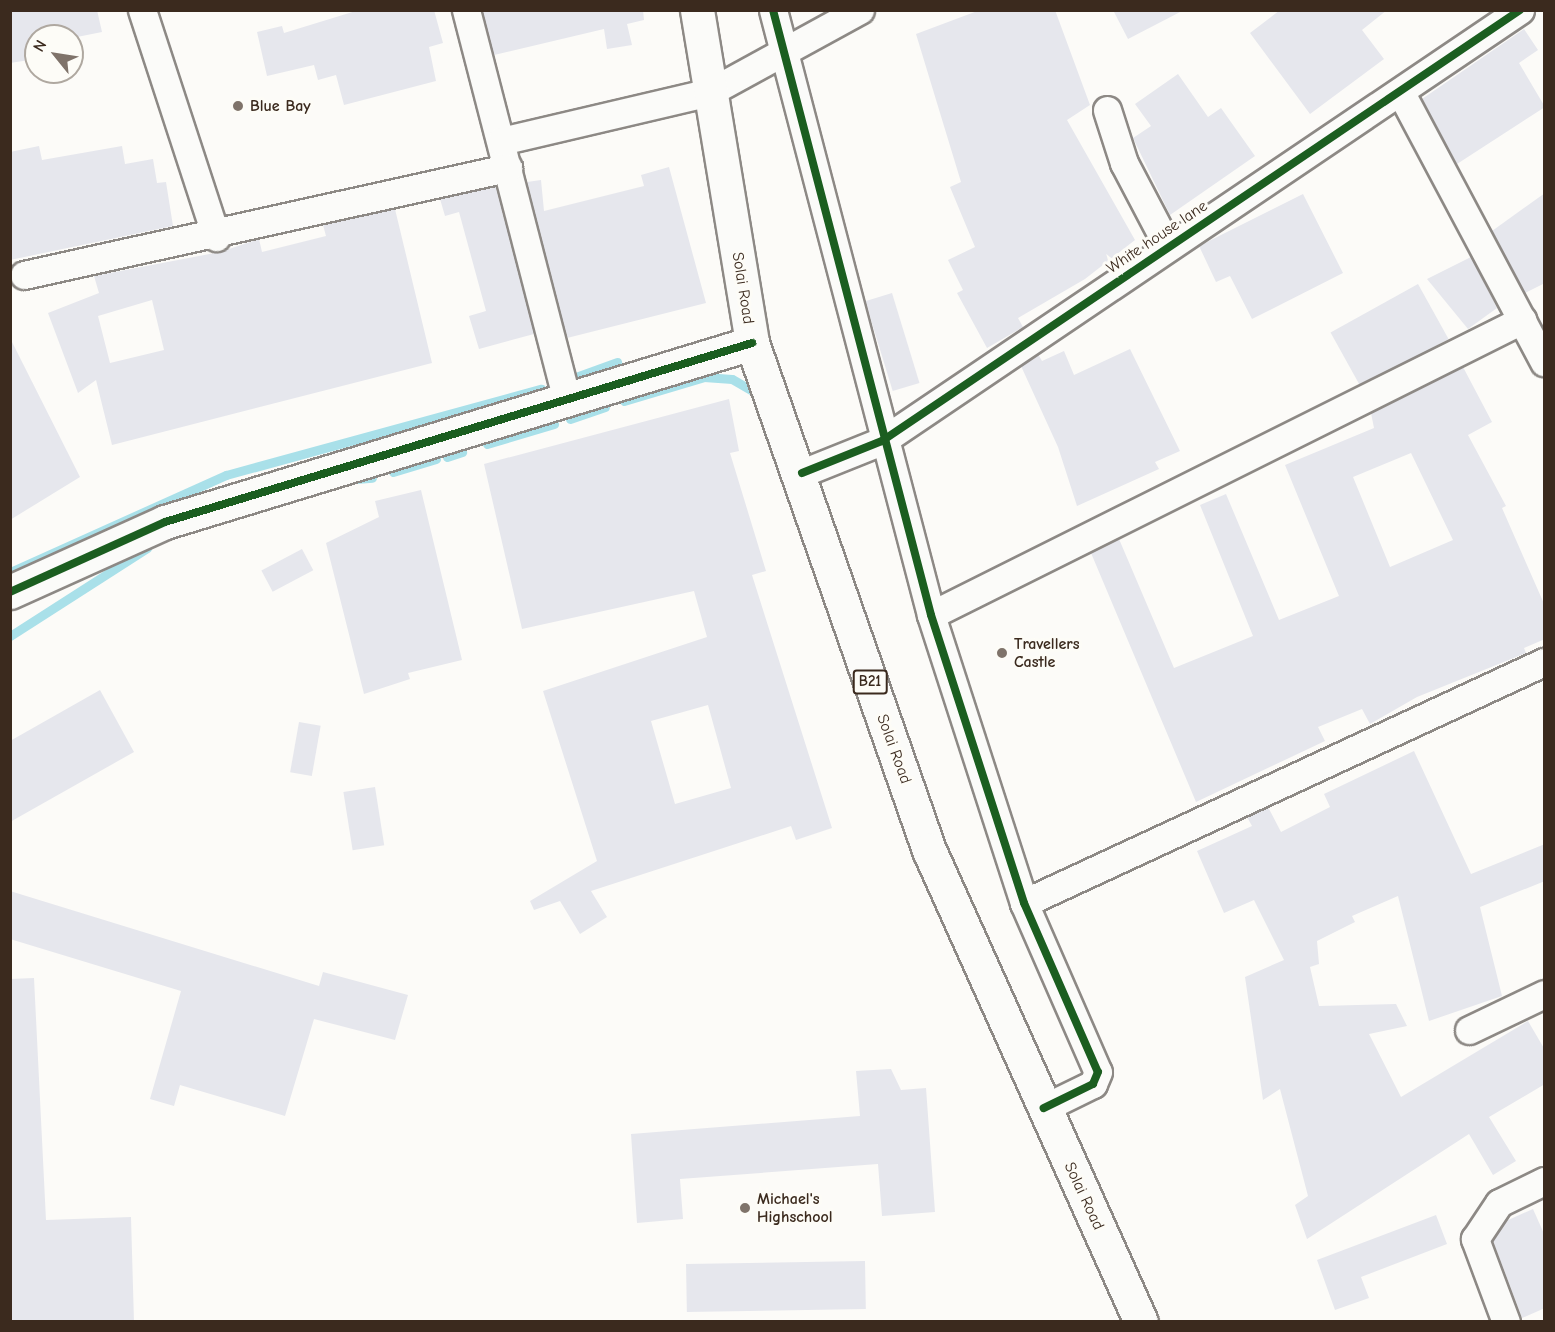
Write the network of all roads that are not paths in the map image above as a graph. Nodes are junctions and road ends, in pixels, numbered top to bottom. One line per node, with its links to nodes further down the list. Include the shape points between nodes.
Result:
1 (142, 10): 13 (street)
2 (466, 10): 11 (street)
3 (697, 10): 8 (main road, Solai Road / B21)
4 (773, 10): 7 (street)
5 (860, 10): 7 (street)
6 (1520, 10): 9 (street, White house lane)
7 (785, 55): 8 (street); 20 (street)
8 (710, 92): 11 (street); 17 (main road, Solai Road / B21)
9 (1401, 93): 14 (street, White house lane); 16 (street)
10 (1107, 110): 14 (street, via 1124,163)
11 (501, 141): 12 (street)
12 (508, 168): 13 (street); 19 (street)
13 (216, 237): 15 (street)
14 (1167, 245): 20 (street, White house lane)
15 (24, 275)
16 (1522, 320): 18 (street); 23 (street)
17 (752, 343): 19 (main road); 21 (main road, Solai Road / B21)
18 (1545, 362)
19 (566, 396): 22 (main road, via 165,522)
20 (882, 441): 21 (street, White house lane); 23 (street)
21 (802, 473): 28 (main road, Solai Road / B21, via 929,850)
22 (10, 592)
23 (932, 615): 25 (street)
24 (1545, 662): 25 (street)
25 (1024, 903): 28 (street, via 1098,1071 1093,1084)
26 (1545, 994): 27 (street)
27 (1469, 1030)
28 (1044, 1108): 30 (main road, Solai Road / B21)
29 (1545, 1181): 31 (street, via 1499,1203 1475,1239)
30 (1141, 1322)
31 (1506, 1322)

